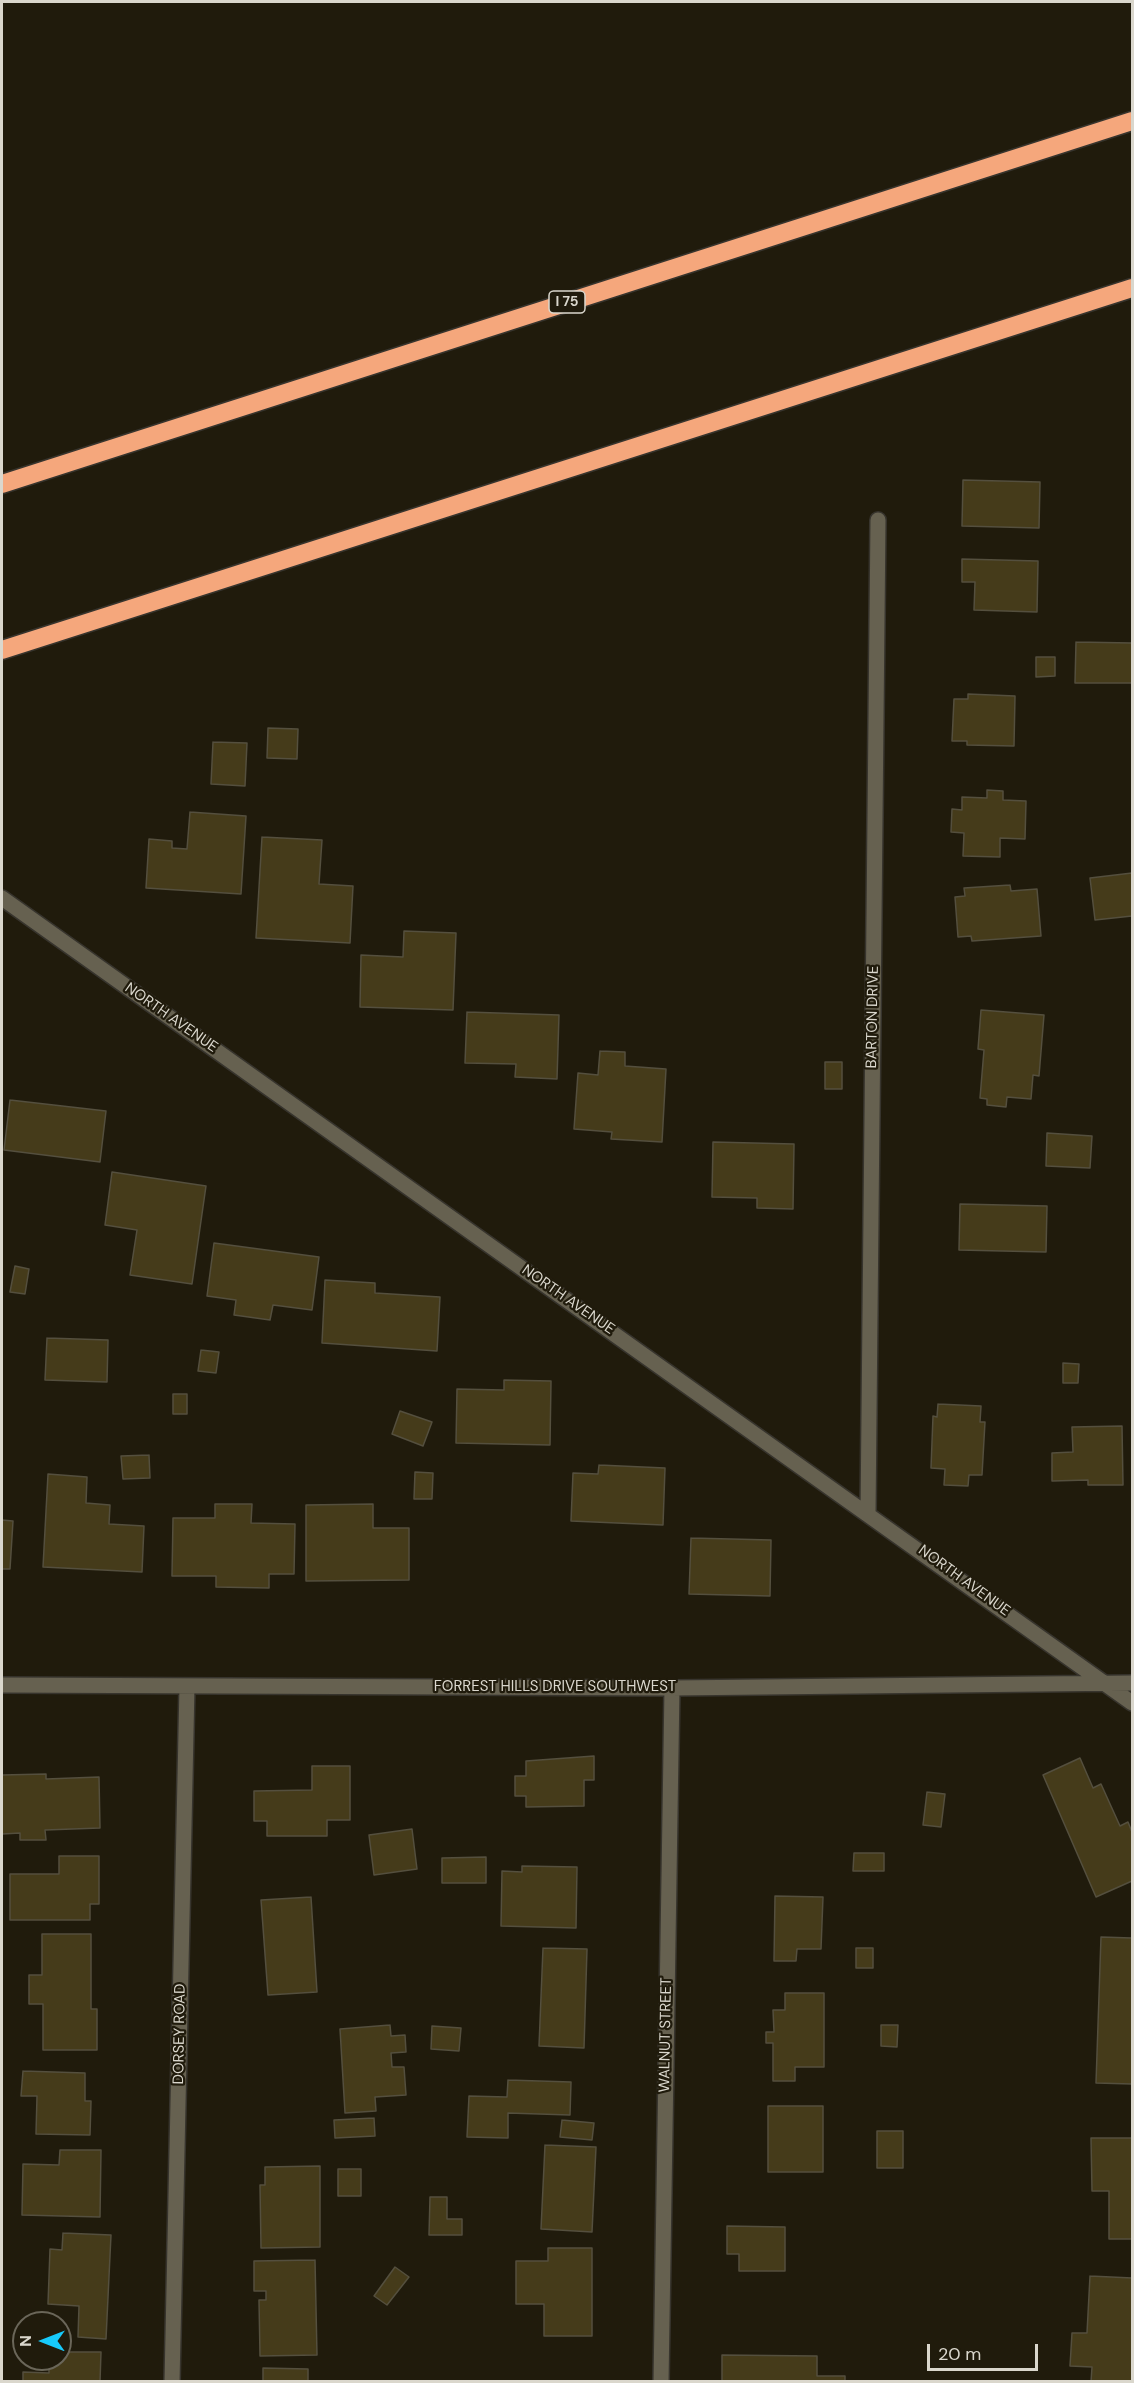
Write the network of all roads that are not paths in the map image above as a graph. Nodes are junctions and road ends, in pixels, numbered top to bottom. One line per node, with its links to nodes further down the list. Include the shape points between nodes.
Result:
1 (1132, 121): 3 (highway, I 75)
2 (1132, 288): 5 (highway)
3 (2, 484)
4 (878, 520): 7 (street, BARTON DRIVE)
5 (2, 650)
6 (2, 898): 7 (street, NORTH AVENUE)
7 (868, 1513): 10 (street, NORTH AVENUE)
8 (1132, 1683): 10 (street, FORREST HILLS DRIVE SOUTHWEST)
9 (2, 1685): 11 (street, FORREST HILLS DRIVE SOUTHWEST)
10 (1109, 1685): 12 (street, FORREST HILLS DRIVE SOUTHWEST); 13 (street, NORTH AVENUE)
11 (187, 1686): 12 (street, FORREST HILLS DRIVE SOUTHWEST); 14 (street, DORSEY ROAD)
12 (672, 1688): 15 (street, WALNUT STREET)
13 (1132, 1703)
14 (172, 2382)
15 (661, 2382)

